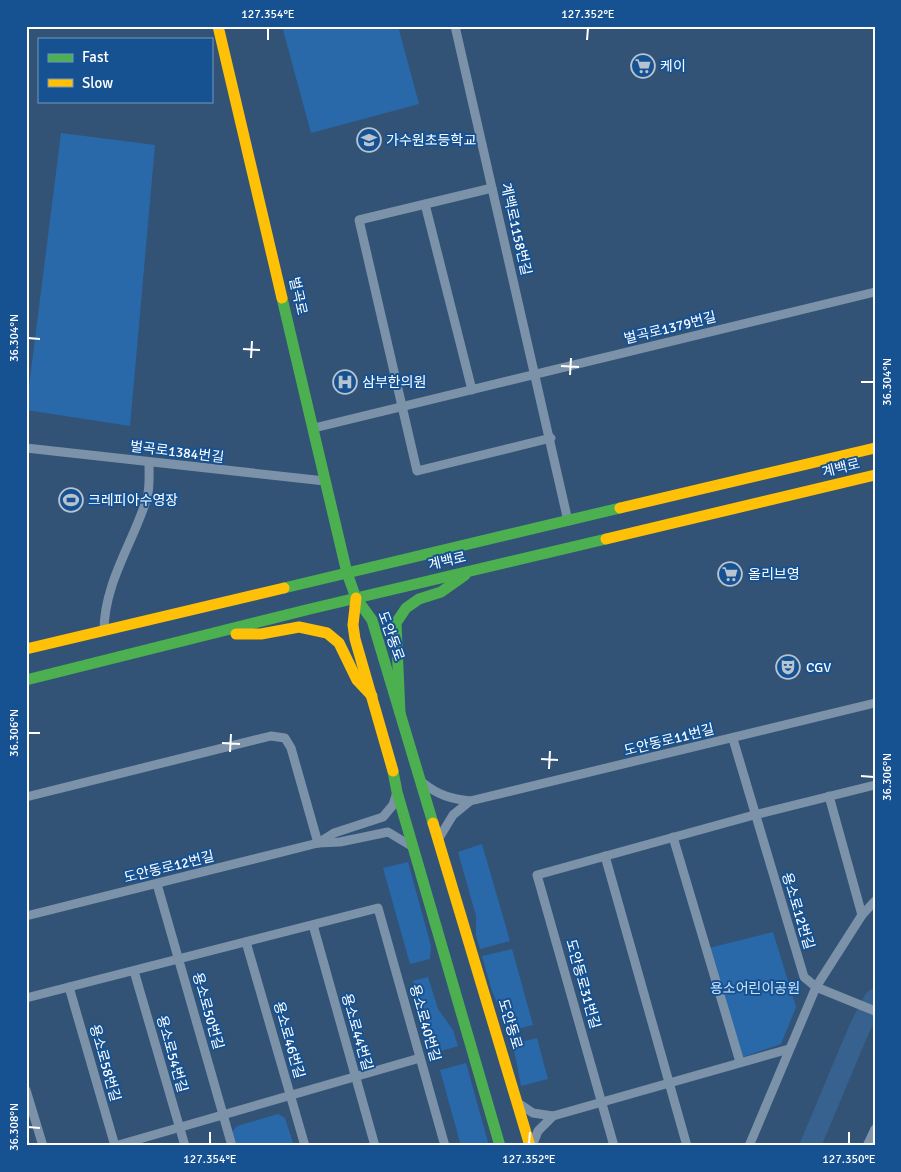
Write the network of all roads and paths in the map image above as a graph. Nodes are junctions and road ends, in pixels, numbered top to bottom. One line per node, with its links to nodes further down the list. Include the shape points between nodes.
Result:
1 (218, 26): 9 (main road, 벌곡로)
2 (455, 26): 3 (street, 계백로1158번길)
3 (492, 188): 4 (street); 6 (street, 계백로1158번길)
4 (425, 204): 7 (street); 8 (street, via 359,220)
5 (875, 292): 6 (street, 벌곡로1379번길)
6 (536, 375): 7 (street, 벌곡로1379번길); 10 (street, 계백로1158번길)
7 (472, 390): 8 (street, 벌곡로1379번길)
8 (402, 407): 9 (street, 벌곡로1379번길); 10 (street, via 418,471)
9 (314, 428): 15 (main road, 벌곡로)
10 (551, 438): 16 (street, 계백로1158번길)
11 (26, 448): 13 (street, 벌곡로1384번길)
12 (875, 448): 16 (main road, 계백로)
13 (149, 463): 15 (street, 벌곡로1384번길); 20 (street, via 148,496 110,590 104,610)
14 (875, 476): 17 (main road, 계백로)
15 (325, 481): 18 (main road, 벌곡로)
16 (568, 520): 18 (main road, 계백로)
17 (470, 571): 19 (main road, 계백로); 26 (main road, via 441,592 419,599 400,616 395,638)
18 (347, 573): 19 (main road, 벌곡로); 20 (main road, 계백로)
19 (356, 598): 21 (main road, 계백로); 24 (main road, 도안동로, via 355,639); 26 (main road, 도안동로, via 372,620)
20 (104, 631): 22 (main road, 계백로)
21 (217, 634): 23 (main road, 계백로); 24 (main road, via 260,634 299,627 327,633 339,643 357,680)
22 (26, 649)
23 (26, 680)
24 (372, 696): 30 (main road, 도안동로)
25 (875, 703): 27 (street, 도안동로11번길)
26 (400, 713): 28 (main road, 도안동로)
27 (733, 739): 33 (street, 도안동로11번길); 34 (street, 용소로12번길)
28 (423, 784): 33 (street, via 451,799); 36 (main road, 도안동로)
29 (875, 785): 31 (street)
30 (397, 792): 37 (street, via 393,805 383,817); 38 (main road, 도안동로)
31 (829, 796): 34 (street); 42 (street)
32 (26, 797): 37 (street, via 272,736 285,738 292,748)
33 (470, 801): 36 (street, via 453,815)
34 (754, 815): 35 (street); 49 (street, 용소로12번길, via 804,978)
35 (673, 837): 39 (street); 54 (street)
36 (439, 838): 60 (main road, 도안동로, via 471,956 479,969)
37 (318, 843): 38 (street, via 388,832); 40 (street, 도안동로12번길)
38 (413, 847): 72 (main road, 도안동로)
39 (605, 856): 56 (street); 59 (street, 도안동로31번길, via 537,875)
40 (157, 884): 43 (street, 도안동로12번길); 46 (street, 용소로50번길)
41 (875, 901): 42 (street)
42 (862, 915): 49 (street)
43 (26, 916)
44 (313, 925): 45 (street); 53 (street, 용소로40번길, via 378,908); 55 (street, 용소로44번길)
45 (246, 942): 46 (street); 58 (street, 용소로46번길)
46 (179, 959): 47 (street); 61 (street, 용소로50번길)
47 (134, 971): 48 (street); 63 (street, 용소로54번길)
48 (69, 987): 50 (street); 66 (street, 용소로58번길)
49 (816, 987): 51 (street); 52 (street)
50 (26, 998)
51 (875, 1011)
52 (789, 1048): 54 (street); 76 (street)
53 (420, 1058): 55 (street); 71 (street, 용소로40번길)
54 (740, 1062): 56 (street)
55 (356, 1077): 58 (street); 70 (street, 용소로44번길)
56 (670, 1082): 59 (street); 75 (street)
57 (26, 1090): 65 (street)
58 (290, 1096): 61 (street); 69 (street, 용소로46번길)
59 (602, 1102): 62 (street); 74 (street, 도안동로31번길)
60 (518, 1103): 62 (street, via 533,1113); 73 (main road, 도안동로)
61 (223, 1115): 63 (street); 68 (street, 용소로50번길)
62 (553, 1116): 73 (street, via 538,1131)
63 (179, 1128): 66 (street); 67 (street, 용소로54번길)
64 (875, 1129): 77 (street)
65 (43, 1146)
66 (115, 1146)
67 (184, 1146)
68 (232, 1146)
69 (304, 1146)
70 (375, 1146)
71 (445, 1146)
72 (500, 1146)
73 (531, 1146)
74 (614, 1146)
75 (687, 1146)
76 (749, 1146)
77 (868, 1146)

